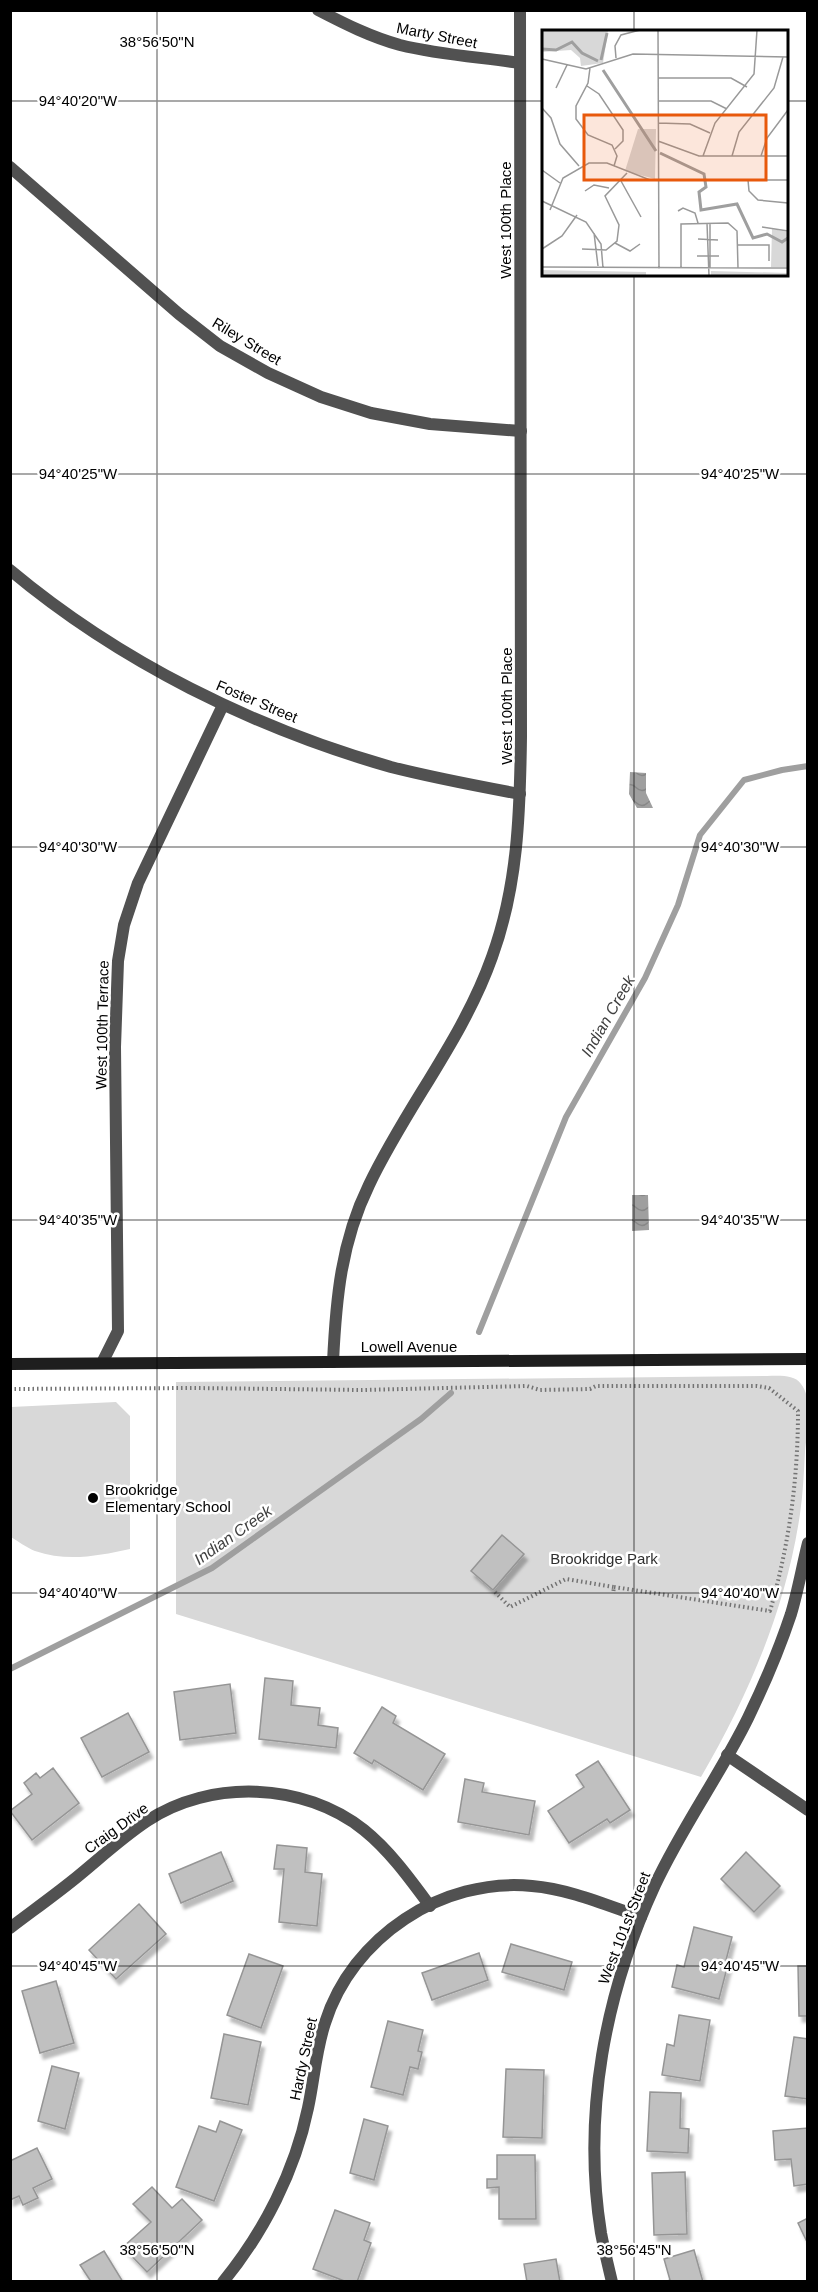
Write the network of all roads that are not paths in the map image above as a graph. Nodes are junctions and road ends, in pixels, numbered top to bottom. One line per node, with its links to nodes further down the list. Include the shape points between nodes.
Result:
1 (318, 10): 3 (street, Marty Street, via 399,45)
2 (520, 10): 3 (street, West 100th Place)
3 (520, 63): 5 (street, West 100th Place)
4 (10, 167): 5 (street, Riley Street, via 179,314 220,346 268,373 321,397 371,413 430,424)
5 (521, 431): 8 (street, West 100th Place)
6 (10, 570): 7 (street, Foster Street, via 106,639)
7 (223, 705): 8 (street, Foster Street, via 390,766); 11 (street, West 100th Terrace, via 138,883 124,924 115,1047 118,1330)
8 (520, 794): 10 (street, West 100th Place, via 518,844 508,906 492,958 469,1012 368,1186 348,1238 339,1277)
9 (807, 1359): 10 (street, Lowell Avenue)
10 (333, 1362): 11 (street, Lowell Avenue)
11 (102, 1363): 12 (street, Lowell Avenue)
12 (10, 1364)
13 (807, 1544): 14 (street, West 101st Street, via 792,1612 766,1678)
14 (727, 1755): 15 (street); 17 (street, West 101st Street)
15 (807, 1810)
16 (430, 1906): 17 (street, Hardy Street, via 476,1888 514,1884 567,1892); 18 (street, Craig Drive, via 378,1842 346,1818 292,1796 234,1792 190,1800 148,1820); 19 (street, Hardy Street, via 401,1920 379,1938 337,1994 320,2040 308,2110 293,2162 265,2221)
17 (641, 1917): 20 (street, West 101st Street, via 612,2001 601,2054 595,2118 598,2210)
18 (10, 1928)
19 (222, 2282)
20 (612, 2282)

